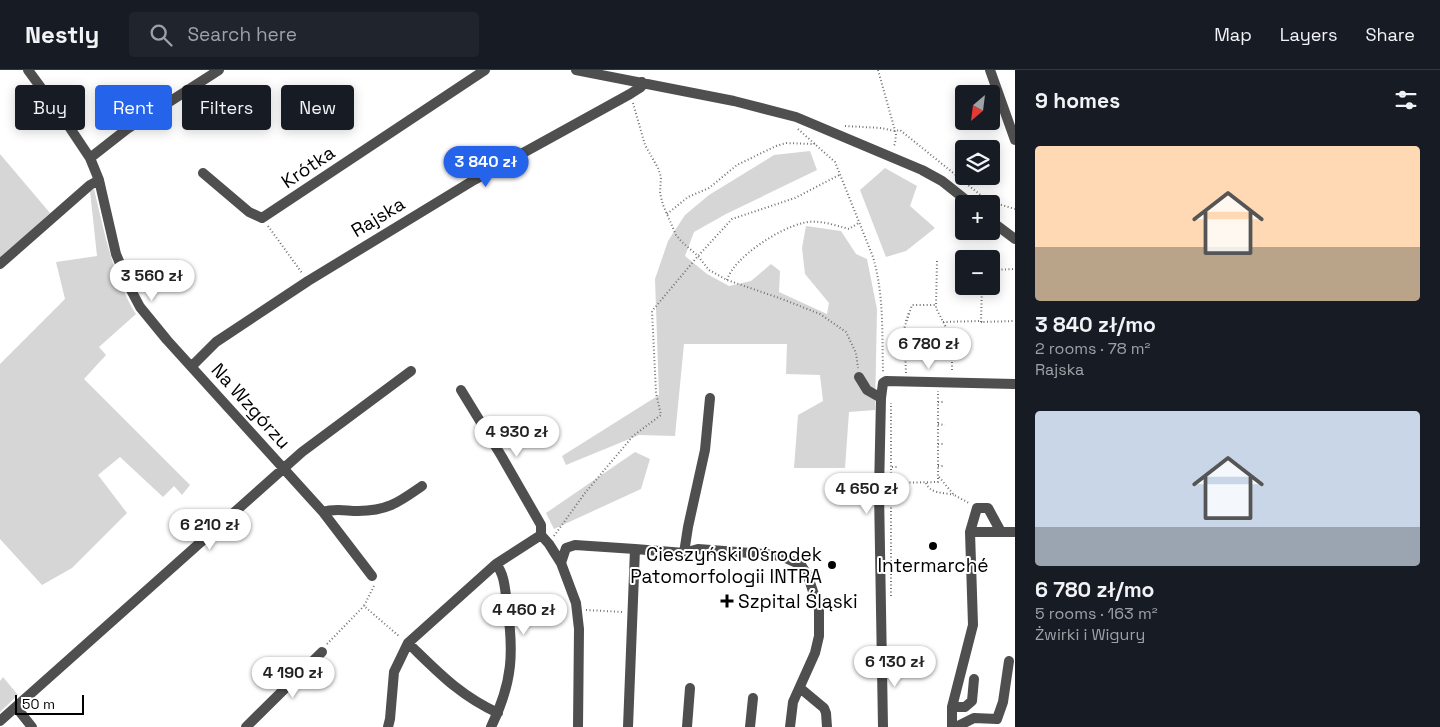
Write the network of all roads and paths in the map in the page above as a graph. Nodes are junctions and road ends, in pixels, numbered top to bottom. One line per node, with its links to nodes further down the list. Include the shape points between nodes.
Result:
1 (28, 70): 16 (street, Na Wzgórzu)
2 (219, 70): 16 (street, via 127,129)
3 (485, 70): 23 (street, Krótka)
4 (576, 70): 7 (street)
5 (878, 70): 11 (path)
6 (990, 70): 13 (street)
7 (642, 82): 8 (street, Rajska, via 641,87); 15 (street, via 796,117)
8 (630, 94): 22 (path, via 644,145 661,177 662,199); 32 (street, Rajska, via 474,180)
9 (839, 126): 11 (path)
10 (796, 127): 14 (path)
11 (895, 131): 15 (path, via 895,144); 21 (path, via 900,130 988,201)
12 (817, 138): 14 (path)
13 (1015, 140)
14 (814, 143): 18 (path, via 835,162); 22 (path, via 776,146 737,165 709,188 688,197)
15 (886, 155): 20 (street, via 934,176)
16 (90, 158): 19 (street, Na Wzgórzu)
17 (203, 172): 23 (street, via 249,212)
18 (841, 174): 24 (path); 27 (path, via 795,198 732,219)
19 (99, 180): 29 (street); 40 (street, Na Wzgórzu, via 111,239 131,290 149,319)
20 (960, 195)
21 (1015, 209)
22 (667, 214): 27 (path, via 676,235)
23 (262, 218): 32 (path)
24 (860, 222): 33 (path, via 848,229 815,222 785,229 760,244 733,267); 39 (path, via 876,267)
25 (1000, 228): 26 (street)
26 (1015, 239)
27 (698, 256): 33 (path, via 709,270); 72 (path, via 652,311 656,393 661,415 632,436 585,493)
28 (937, 261): 35 (path)
29 (0, 264)
30 (1015, 269): 31 (path)
31 (1000, 270)
32 (308, 280): 40 (street, Rajska, via 216,342)
33 (726, 280): 44 (path, via 820,314 846,332 856,353)
34 (982, 295): 38 (path)
35 (936, 305): 37 (path); 41 (path, via 913,304 904,328)
36 (1015, 321): 38 (path)
37 (943, 322): 38 (path); 43 (path, via 952,339)
38 (982, 322)
39 (883, 363)
40 (192, 366): 58 (street, Na Wzgórzu)
41 (906, 368)
42 (411, 370): 58 (street)
43 (952, 376)
44 (859, 377): 48 (street, via 867,390)
45 (1015, 384): 48 (street, via 886,381 883,383)
46 (938, 386): 50 (path)
47 (461, 390): 71 (street, via 542,525)
48 (886, 397): 62 (path); 103 (street, via 879,491)
49 (710, 398): 74 (street, via 705,450)
50 (938, 402): 51 (path); 52 (path)
51 (944, 402)
52 (938, 424): 53 (path); 54 (path)
53 (944, 425)
54 (938, 444): 55 (path); 56 (path)
55 (945, 444)
56 (938, 466): 57 (path); 60 (path)
57 (945, 466)
58 (282, 469): 67 (street, Na Wzgórzu); 89 (street)
59 (904, 476): 63 (path)
60 (938, 476): 61 (path, via 938,482); 65 (path)
61 (926, 482): 63 (path); 65 (path, via 932,491)
62 (892, 483): 63 (path); 78 (path)
63 (904, 483)
64 (422, 486): 67 (street, via 395,505 368,511 338,509)
65 (954, 495): 66 (path)
66 (977, 508): 68 (street); 69 (street, via 988,508)
67 (323, 512): 77 (street, Na Wzgórzu)
68 (970, 532): 69 (street); 90 (street, via 973,625)
69 (1002, 532): 70 (street)
70 (1015, 532)
71 (541, 535): 72 (street); 76 (street)
72 (549, 544): 75 (street)
73 (636, 549): 74 (street); 75 (street, via 575,545 566,548); 98 (street)
74 (684, 553): 87 (street, via 698,549 765,554 781,556 801,565 819,610 819,628 815,653)
75 (560, 563): 80 (street)
76 (496, 564): 82 (street); 91 (street, via 503,576 511,633 511,671)
77 (372, 576): 79 (path, via 376,582)
78 (891, 598)
79 (364, 606): 82 (path); 83 (path)
80 (577, 606): 81 (path); 97 (street)
81 (628, 612)
82 (408, 643): 91 (street, via 459,691); 95 (street, via 394,672)
83 (323, 650): 94 (street)
84 (1009, 662): 104 (street, via 997,720 974,718)
85 (974, 678): 90 (street, via 972,701 965,707)
86 (690, 688): 99 (street)
87 (800, 688): 101 (street, via 793,702); 102 (street, via 824,708)
88 (753, 698): 100 (street)
89 (16, 707): 92 (street); 93 (street)
90 (952, 708): 104 (street)
91 (498, 713): 96 (street)
92 (0, 721)
93 (32, 727)
94 (246, 727)
95 (388, 727)
96 (491, 727)
97 (578, 727)
98 (628, 727)
99 (687, 727)
100 (750, 727)
101 (790, 727)
102 (827, 727)
103 (883, 727)
104 (954, 727)

